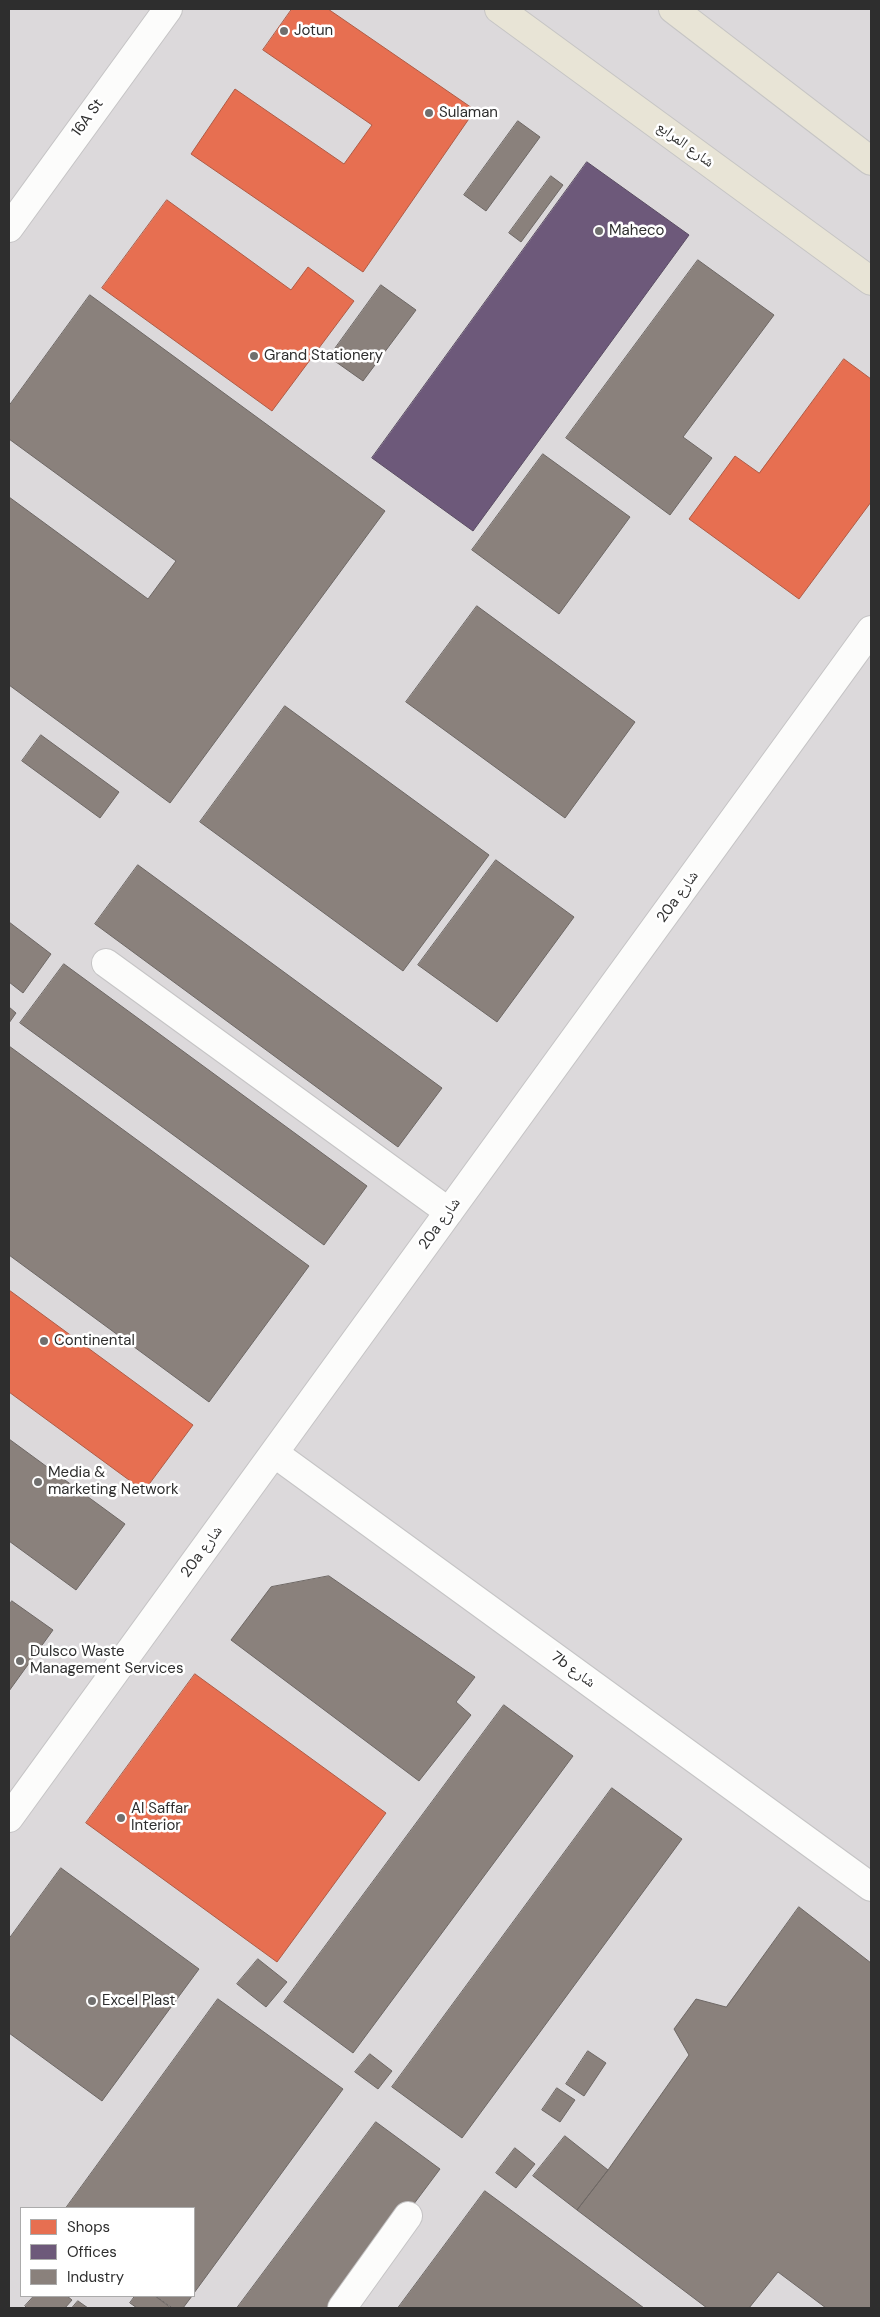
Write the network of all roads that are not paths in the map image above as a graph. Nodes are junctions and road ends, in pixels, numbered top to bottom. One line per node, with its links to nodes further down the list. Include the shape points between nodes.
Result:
1 (168, 9): 6 (lane, 16A St)
2 (499, 9): 7 (main road, شارع المرابع)
3 (652, 9): 4 (main road)
4 (677, 12): 5 (main road)
5 (871, 160)
6 (9, 228)
7 (871, 281)
8 (871, 630): 10 (lane, 20a شارع)
9 (106, 963): 10 (lane)
10 (449, 1212): 11 (lane, 20a شارع)
11 (274, 1453): 12 (lane, 20a شارع); 13 (lane, 7b شارع)
12 (9, 1818)
13 (871, 1887)
14 (408, 2216): 15 (lane)
15 (342, 2308)

